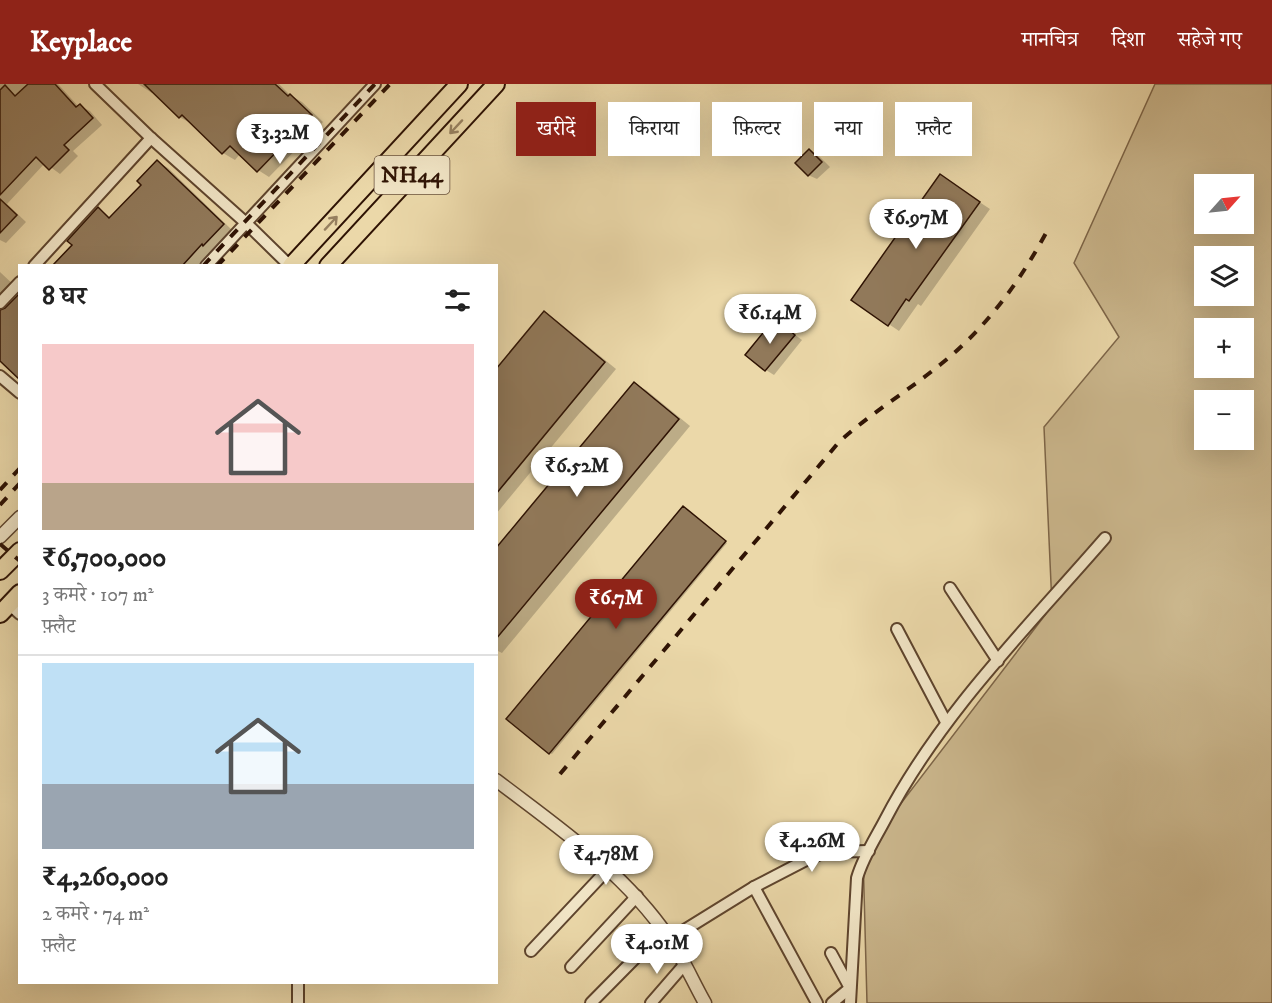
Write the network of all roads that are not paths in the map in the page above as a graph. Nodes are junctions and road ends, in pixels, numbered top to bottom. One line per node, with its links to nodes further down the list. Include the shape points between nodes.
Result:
1 (94, 84): 5 (street)
2 (375, 84): 6 (street)
3 (459, 84): 9 (highway, NH44, one-way to 3, via 314,241)
4 (496, 84): 10 (highway, NH44, one-way to 10)
5 (151, 138): 6 (street); 7 (street)
6 (246, 223): 8 (street); 9 (street)
7 (36, 264)
8 (208, 264)
9 (287, 264)
10 (330, 264)
11 (18, 284): 12 (street)
12 (0, 303)
13 (0, 376): 14 (street)
14 (18, 391)
15 (18, 519): 16 (street)
16 (0, 537)
17 (1105, 538): 22 (street)
18 (18, 553): 19 (highway)
19 (0, 571)
20 (950, 588): 22 (street)
21 (897, 629): 23 (street)
22 (998, 661): 23 (street)
23 (946, 722): 25 (street, via 903,785)
24 (498, 782): 26 (street)
25 (869, 850): 27 (street, via 825,852); 35 (street, via 857,878)
26 (609, 868): 28 (street); 30 (street)
27 (754, 887): 29 (street); 40 (street)
28 (637, 896): 29 (street); 33 (street)
29 (667, 934): 32 (street); 37 (street)
30 (531, 951)
31 (831, 953): 35 (street)
32 (684, 965): 38 (street); 39 (street)
33 (571, 967)
34 (298, 984): 36 (street)
35 (850, 988): 41 (street); 42 (street)
36 (298, 1003)
37 (591, 1003)
38 (651, 1003)
39 (704, 1003)
40 (817, 1003)
41 (832, 1003)
42 (850, 1003)

